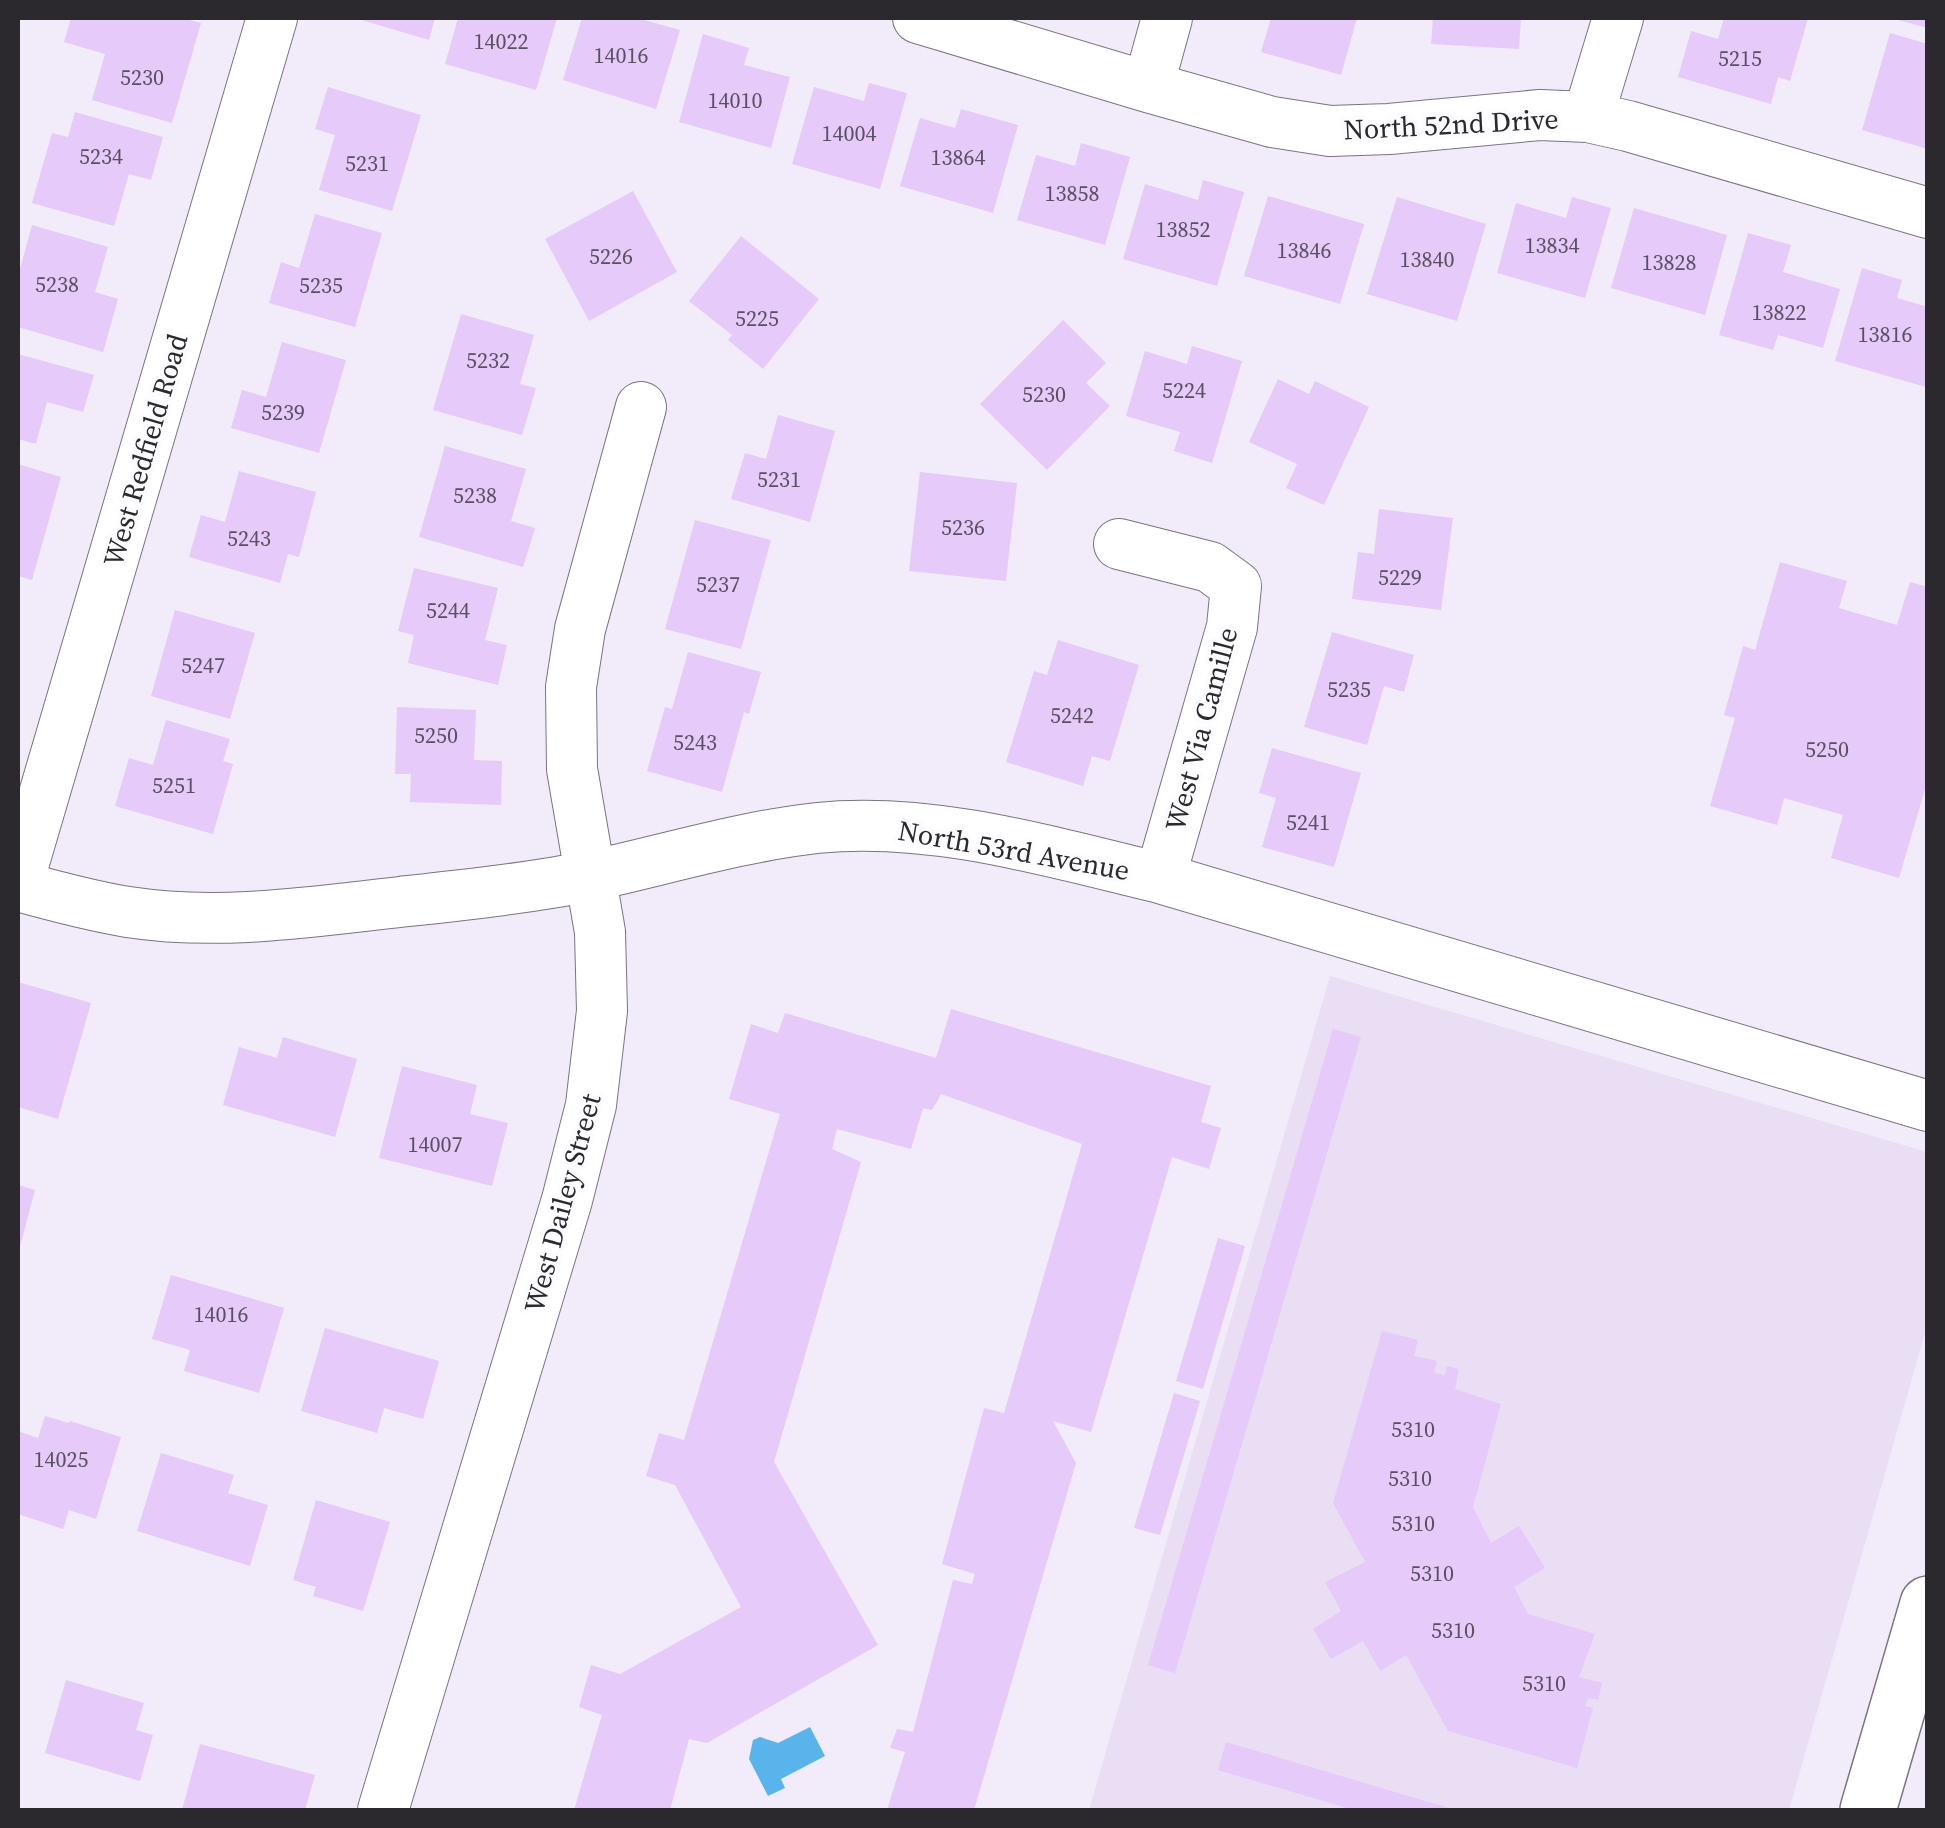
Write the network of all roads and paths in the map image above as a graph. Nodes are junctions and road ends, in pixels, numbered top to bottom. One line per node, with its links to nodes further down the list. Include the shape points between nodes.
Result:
1 (272, 18): 12 (street, West Redfield Road)
2 (918, 18): 5 (street, North 52nd Drive)
3 (1167, 18): 5 (street)
4 (1618, 18): 6 (street)
5 (1148, 87): 6 (street, North 52nd Drive, via 1330,131 1540,114)
6 (1588, 117): 7 (street, North 52nd Drive)
7 (1928, 212)
8 (640, 406): 10 (street, West Dailey Street, via 571,687 572,768)
9 (1119, 544): 11 (street, West Via Camille, via 1210,567 1236,586 1232,627)
10 (590, 876): 11 (street, North 53rd Avenue, via 817,828 882,826 939,830); 12 (street, North 53rd Avenue, via 448,897 210,918 128,912); 15 (street, West Dailey Street, via 602,1010 591,1104)
11 (1160, 878): 13 (street, North 53rd Avenue)
12 (18, 885)
13 (1928, 1106)
14 (1928, 1604): 16 (main road)
15 (383, 1810)
16 (1868, 1810)

